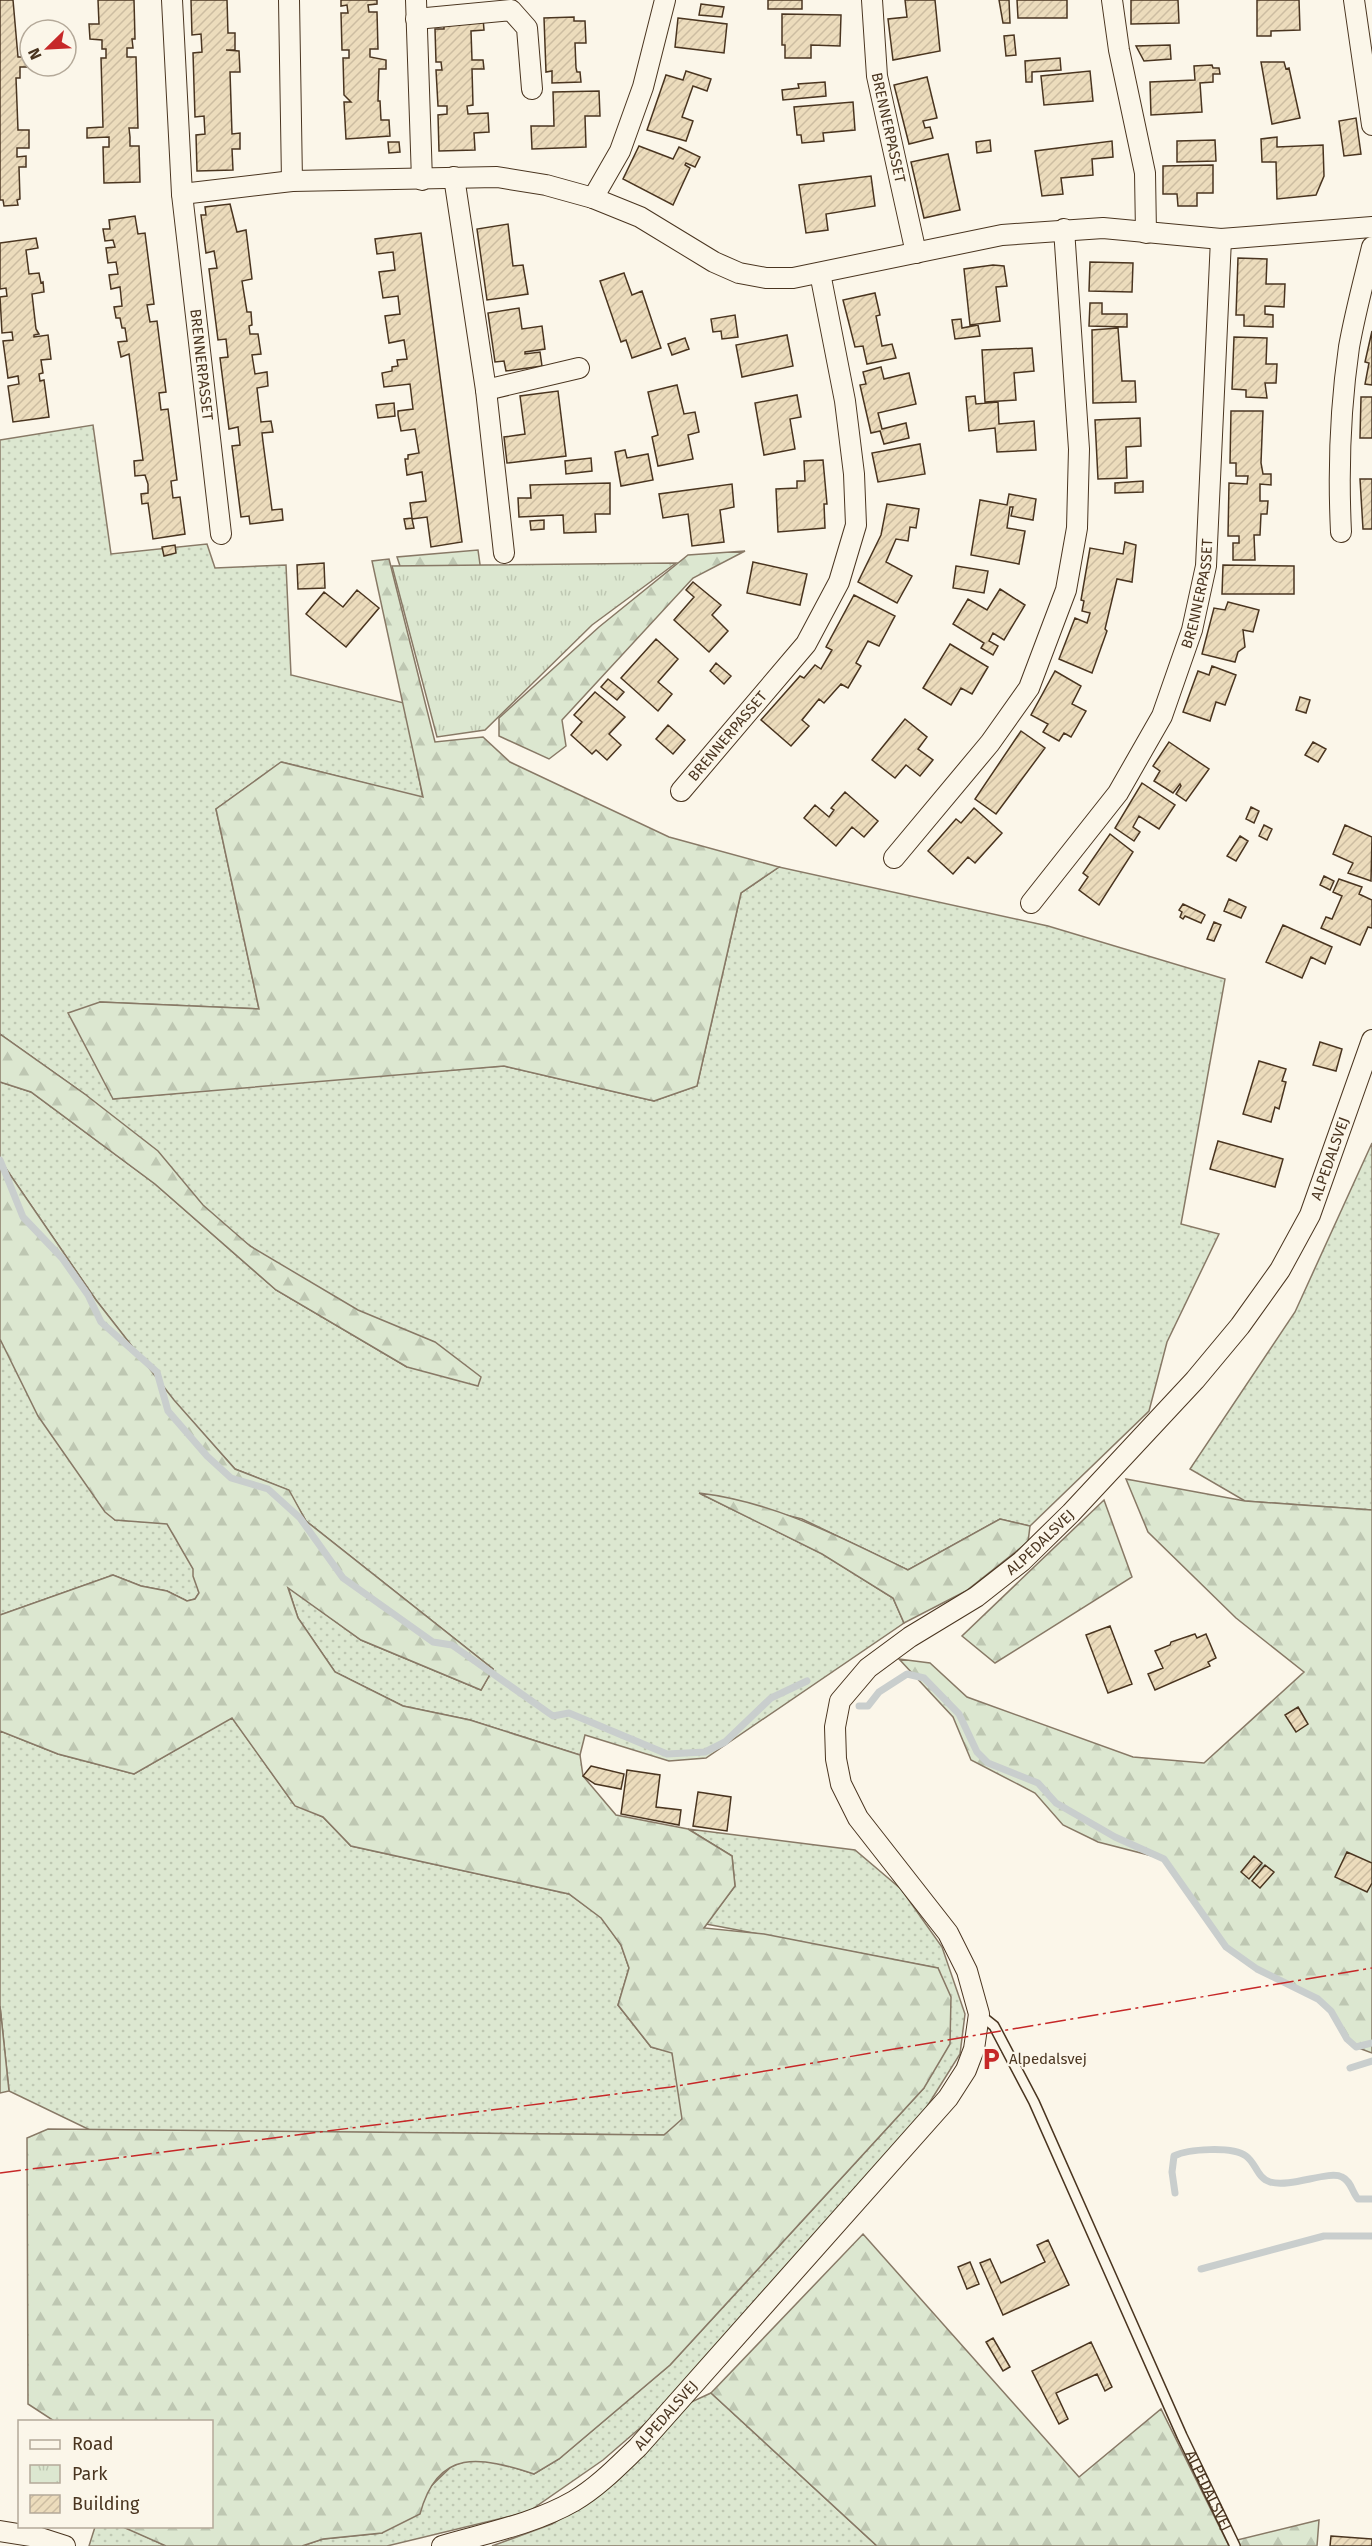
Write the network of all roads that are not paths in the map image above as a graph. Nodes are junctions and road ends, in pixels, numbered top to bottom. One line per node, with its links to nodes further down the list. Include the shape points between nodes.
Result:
1 (172, 0): 13 (street, BRENNERPASSET)
2 (289, 0): 12 (street)
3 (665, 0): 14 (street, via 643,87 620,151)
4 (872, 0): 20 (street, BRENNERPASSET, via 877,76)
5 (1112, 0): 17 (street, via 1145,173)
6 (1354, 0): 9 (street)
7 (416, 10): 8 (street, via 512,10 527,28); 11 (street)
8 (532, 89)
9 (1372, 125)
10 (454, 177): 11 (street); 14 (street, via 497,177); 23 (street)
11 (422, 180): 12 (street)
12 (292, 182): 13 (street)
13 (182, 194): 25 (street, BRENNERPASSET)
14 (593, 198): 21 (street, via 640,217 739,273 793,278)
15 (1372, 227): 18 (street)
16 (1064, 230): 17 (street, via 1103,228); 20 (street, via 1002,235); 28 (street, via 1079,449 1077,528 1066,590 1029,688 990,742)
17 (1146, 233): 18 (street)
18 (1221, 239): 29 (street, BRENNERPASSET, via 1206,566 1192,630 1162,716 1118,793)
19 (1372, 247): 24 (street, via 1343,394 1338,466)
20 (916, 253): 21 (street)
21 (820, 273): 27 (street, BRENNERPASSET, via 845,401 856,525 839,582 806,644)
22 (579, 368): 23 (street)
23 (486, 390): 26 (street)
24 (1341, 532)
25 (221, 534)
26 (504, 553)
27 (681, 791)
28 (894, 858)
29 (1031, 903)
30 (1372, 1040): 31 (street, ALPEDALSVEJ, via 1310,1215 1280,1270 1240,1326 1071,1514 1022,1561 976,1597 868,1668 840,1701 835,1727 841,1784 858,1818 948,1933 967,1971)
31 (979, 2014): 34 (street, ALPEDALSVEJ, via 975,2049 948,2098 610,2474 575,2500 530,2521); 35 (lane, ALPEDALSVEJ, via 994,2026 1034,2102)
32 (0, 2531): 33 (street)
33 (65, 2546)
34 (442, 2546)
35 (1235, 2546)

